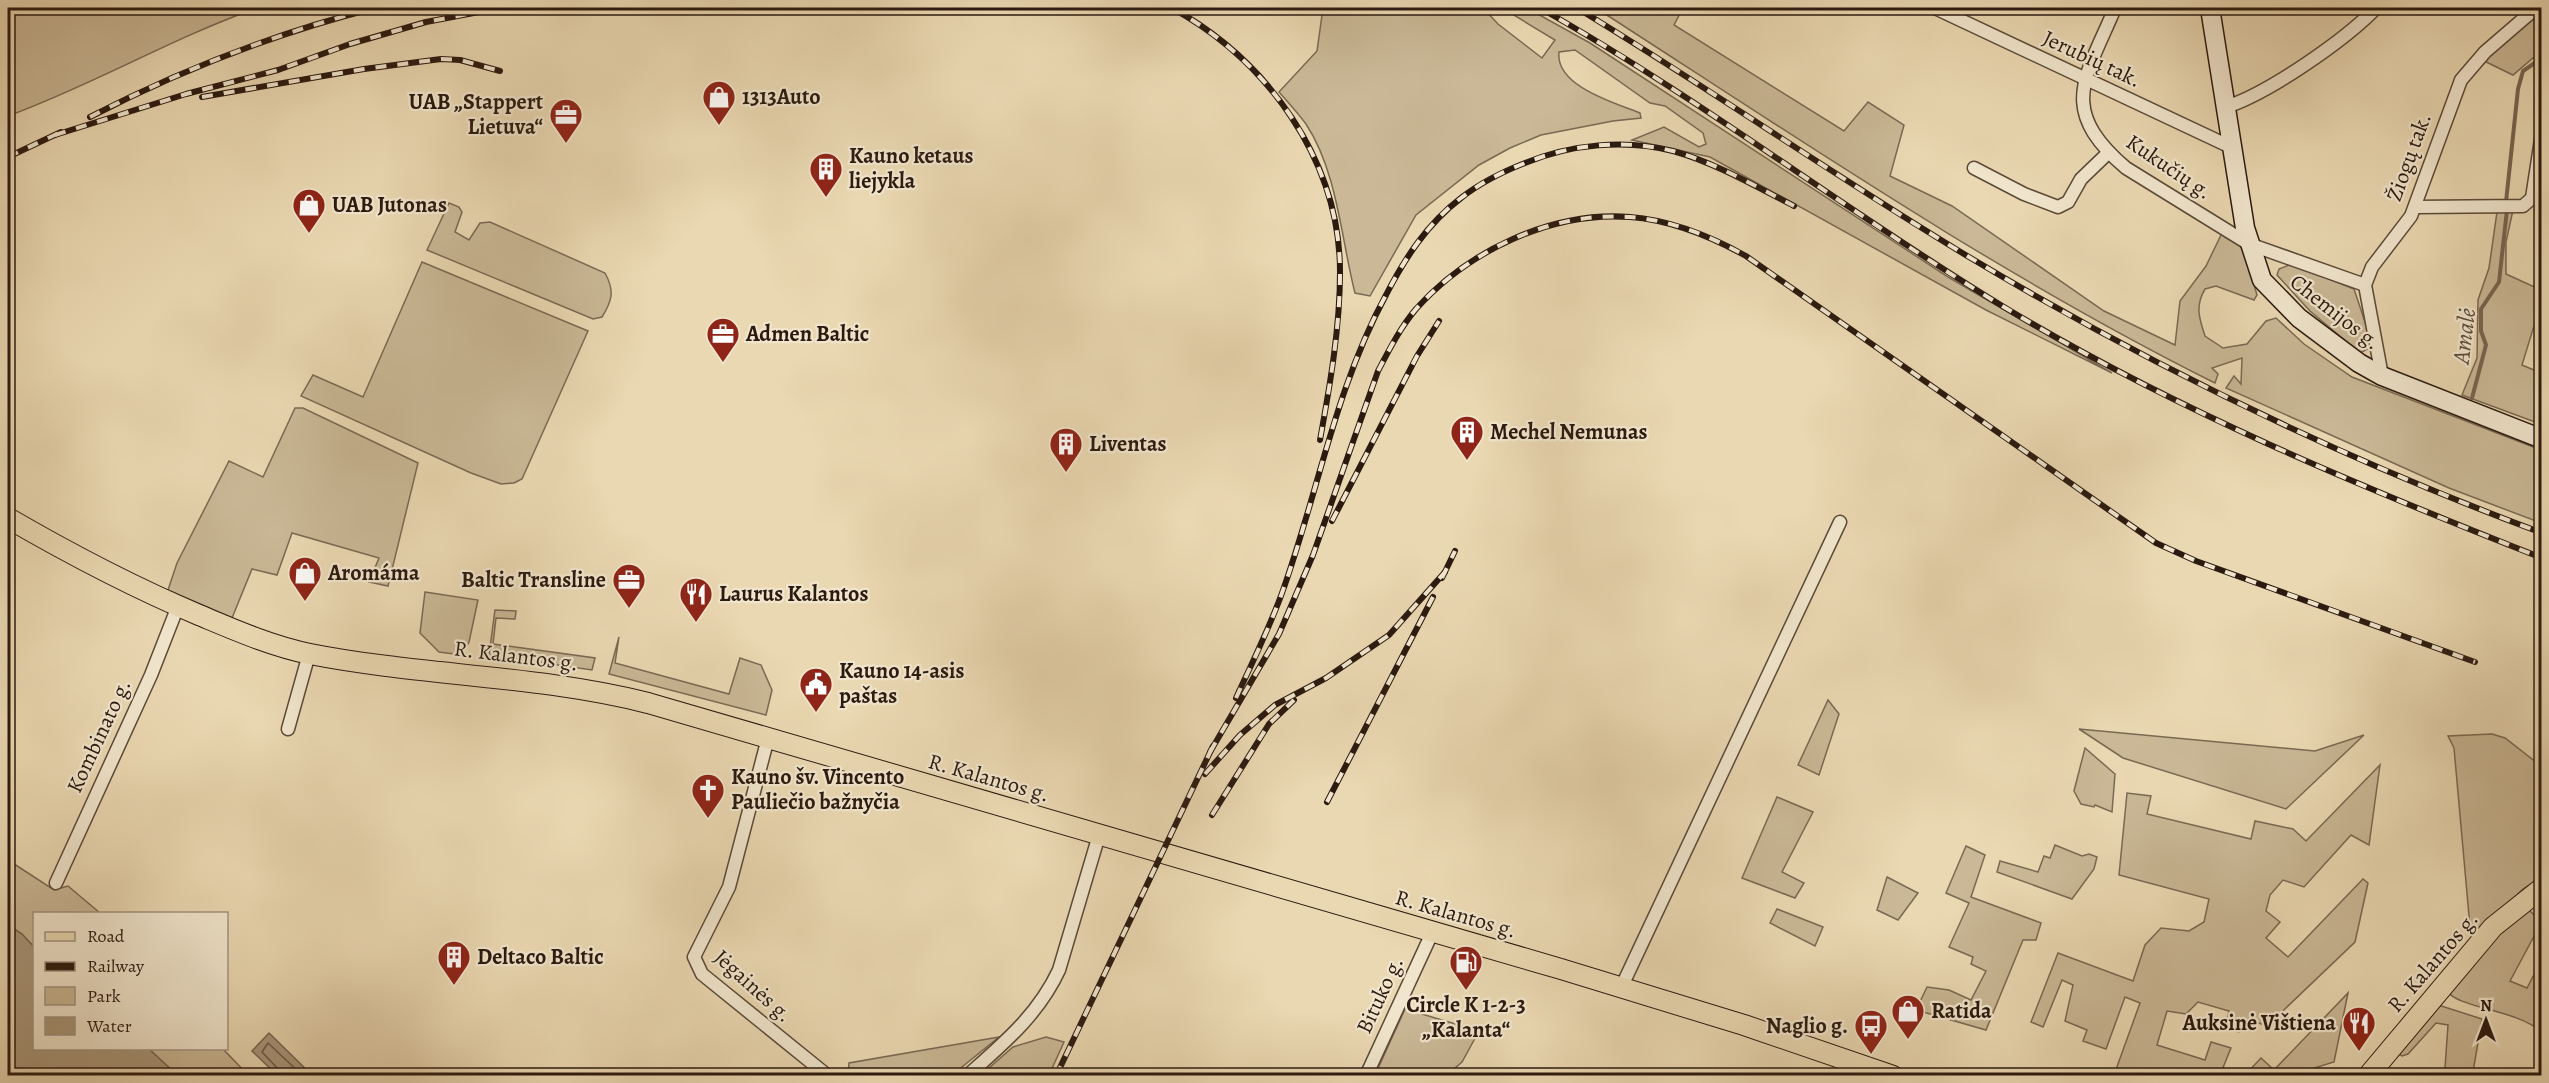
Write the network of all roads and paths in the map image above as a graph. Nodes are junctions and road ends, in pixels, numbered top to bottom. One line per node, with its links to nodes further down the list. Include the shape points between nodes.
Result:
1 (1935, 8): 6 (street, Jerubių tak.)
2 (2115, 8): 6 (street, Kukučių g.)
3 (2210, 8): 7 (main road, Chemijos g.)
4 (2376, 8): 7 (street, via 2360,25 2264,91)
5 (2536, 8): 12 (street, Žiogų tak., via 2461,80)
6 (2085, 80): 9 (street, Jerubių tak.); 10 (street, Kukučių g., via 2082,105 2086,124)
7 (2226, 107): 9 (main road, Chemijos g.)
8 (2541, 133): 12 (street, via 2532,198 2523,206)
9 (2233, 148): 13 (main road, Chemijos g.)
10 (2108, 153): 11 (street, via 2081,179 2068,202 2058,207); 13 (street, Kukučių g.)
11 (1974, 168)
12 (2416, 207): 14 (street, Žiogų tak., via 2372,267)
13 (2249, 244): 14 (street, Kukučių g.); 15 (main road, Chemijos g., via 2262,280 2279,300 2359,363)
14 (2365, 285): 15 (street)
15 (2382, 376): 16 (main road, Chemijos g.)
16 (2541, 439)
17 (8, 518): 19 (main road, R. Kalantos g.)
18 (1840, 522): 27 (street)
19 (178, 606): 20 (main road, R. Kalantos g., via 245,635); 24 (street, Kombinato g., via 151,675)
20 (309, 654): 21 (street); 22 (main road, R. Kalantos g., via 591,690)
21 (288, 729)
22 (768, 738): 23 (main road, R. Kalantos g.); 28 (street, Jėgainės g., via 729,887 694,957 702,974)
23 (1099, 835): 26 (main road, R. Kalantos g.); 29 (street, via 1050,989 1017,1032)
24 (56, 883)
25 (2541, 888): 32 (main road, R. Kalantos g., via 2493,927)
26 (1432, 933): 27 (main road, R. Kalantos g.); 30 (street, Bituko g.)
27 (1621, 988): 31 (main road, R. Kalantos g.)
28 (828, 1076)
29 (967, 1076)
30 (1366, 1076)
31 (1893, 1076)
32 (2368, 1076)

